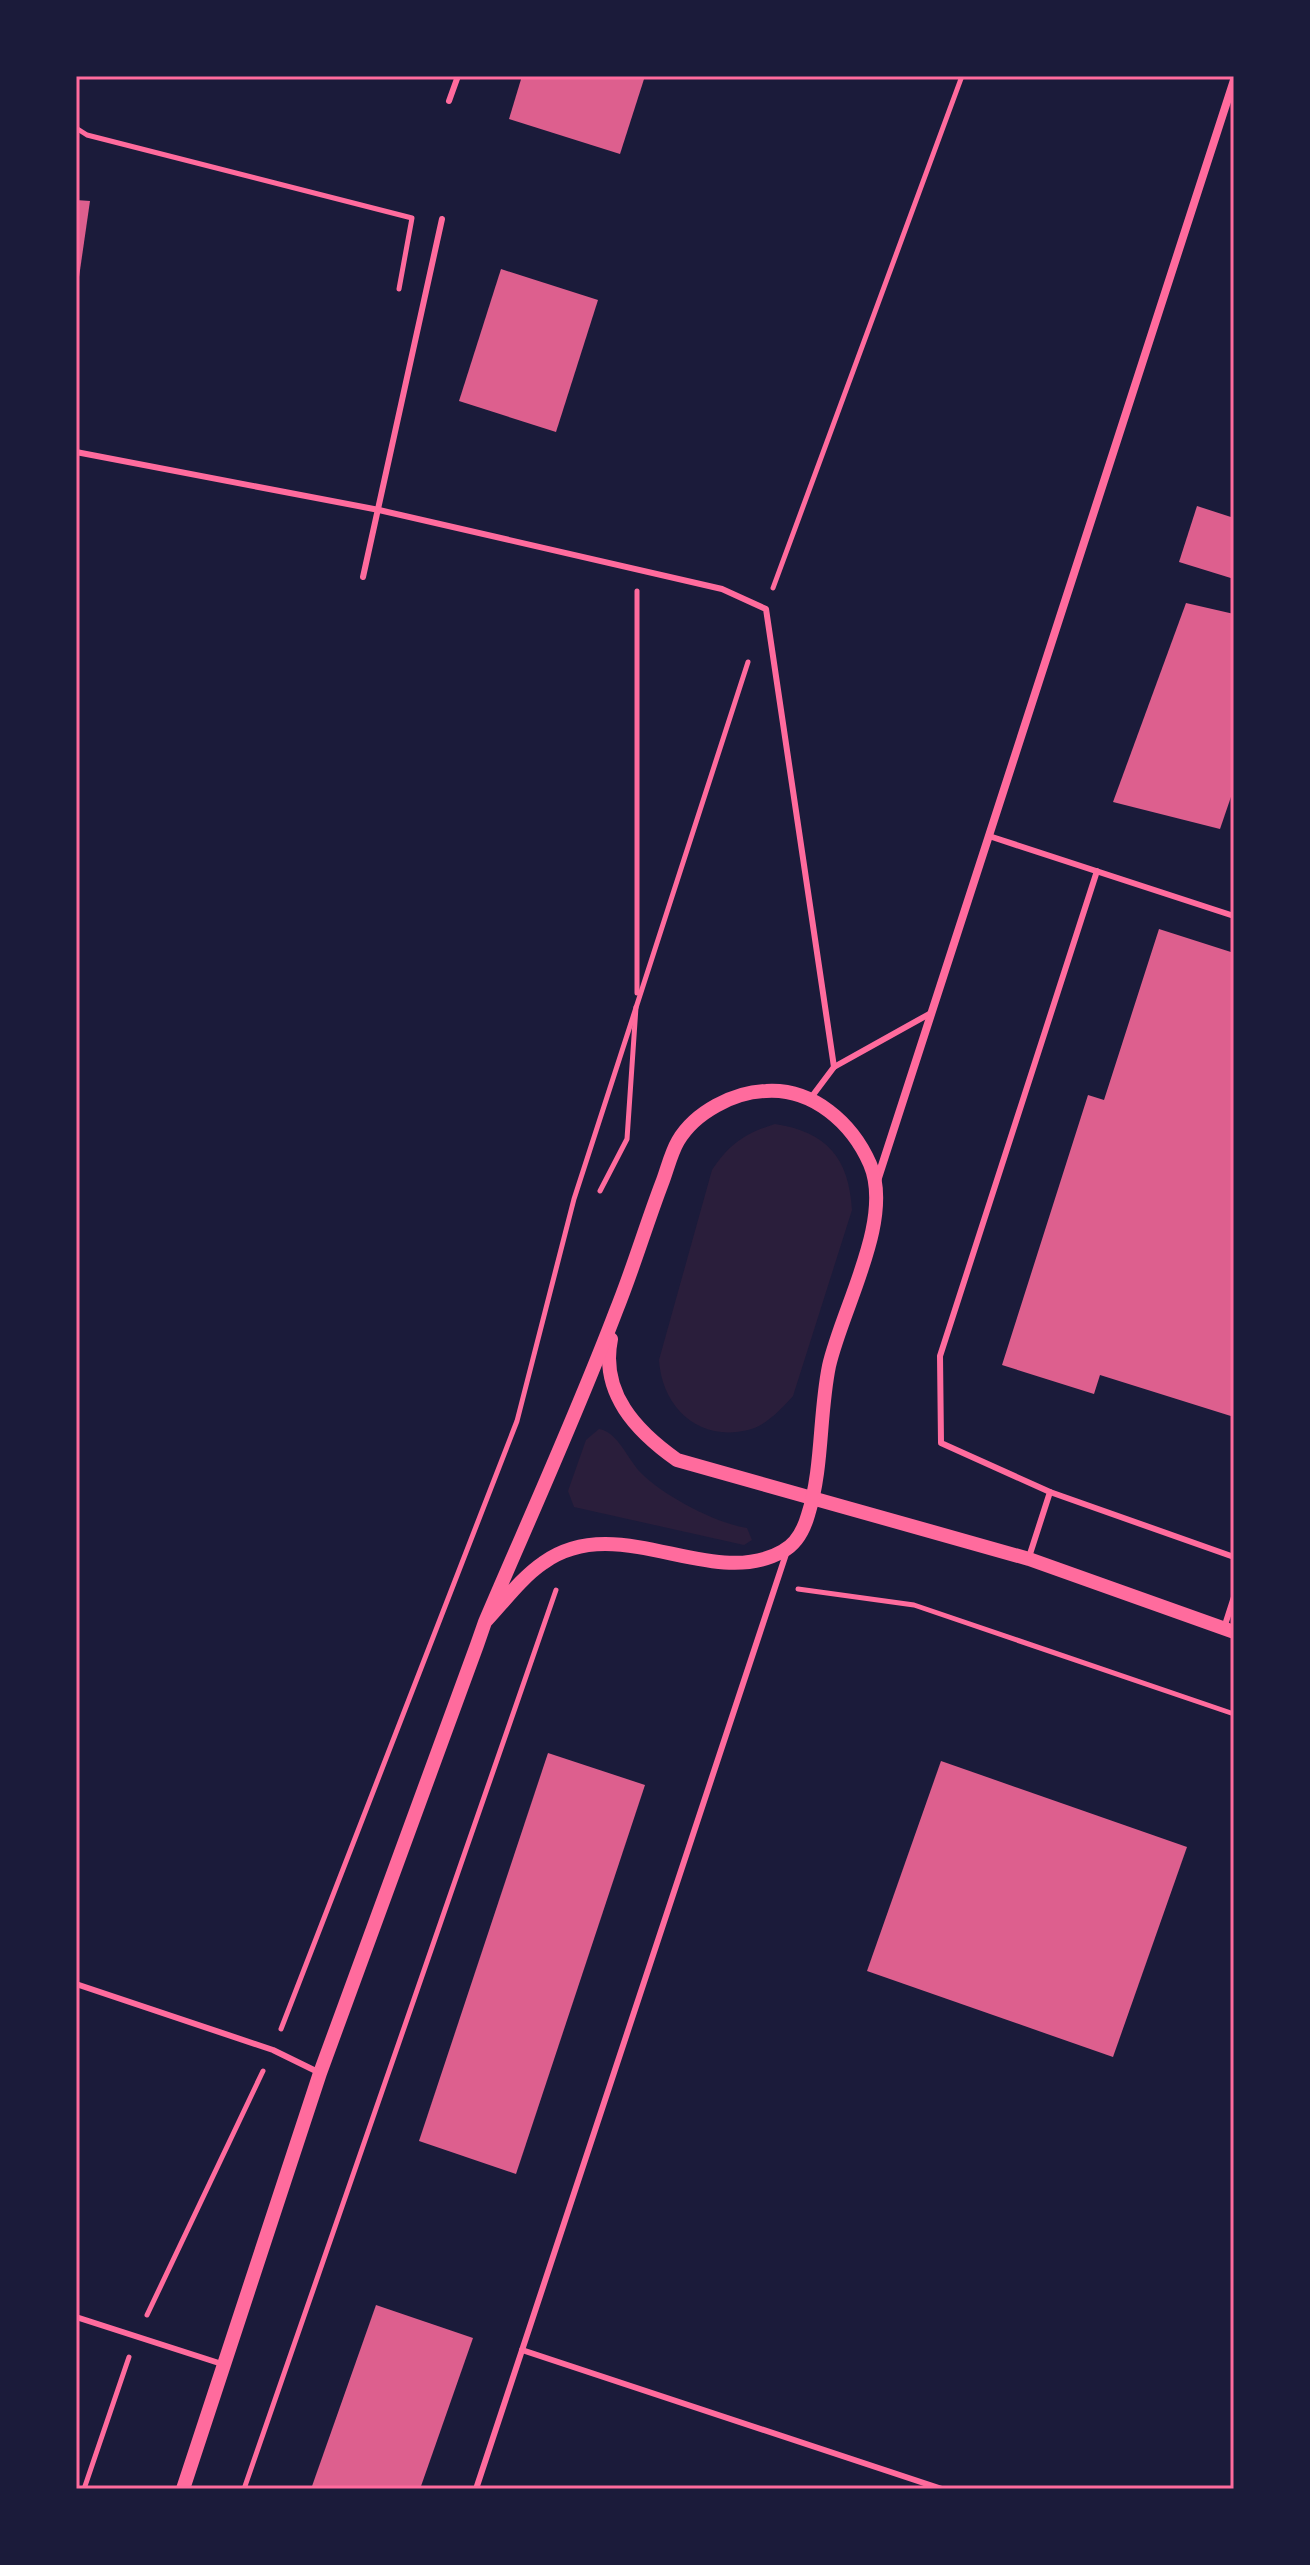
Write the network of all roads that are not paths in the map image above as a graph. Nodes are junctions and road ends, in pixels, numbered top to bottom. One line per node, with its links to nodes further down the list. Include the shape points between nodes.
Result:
1 (458, 76): 3 (lane)
2 (1234, 80): 8 (street)
3 (449, 101)
4 (442, 219): 6 (lane)
5 (76, 452): 6 (lane)
6 (379, 510): 7 (lane); 12 (lane, via 722,589 766,609)
7 (363, 577)
8 (989, 836): 9 (lane); 11 (street)
9 (1097, 871): 10 (lane); 16 (lane, via 940,1356 941,1443)
10 (1234, 916)
11 (931, 1013): 12 (lane); 14 (street)
12 (834, 1067): 13 (lane)
13 (810, 1099): 14 (street, via 851,1132); 15 (street, via 780,1091 748,1093 728,1099 692,1124 678,1141)
14 (877, 1182): 17 (street, via 873,1226 830,1363)
15 (616, 1311): 17 (street, via 607,1359 621,1404 642,1435 677,1460); 22 (street)
16 (1050, 1492): 19 (lane); 20 (lane)
17 (812, 1498): 18 (street, via 801,1534); 20 (street)
18 (788, 1549): 22 (street, via 747,1561 619,1543 573,1549 543,1562); 27 (lane)
19 (1234, 1557)
20 (1029, 1559): 23 (street)
21 (1234, 1597): 23 (lane)
22 (485, 1622): 25 (street)
23 (1229, 1630)
24 (76, 1984): 25 (lane, via 273,2050)
25 (320, 2073): 28 (street)
26 (76, 2317): 28 (lane)
27 (522, 2350): 30 (lane); 31 (lane)
28 (225, 2365): 29 (street)
29 (183, 2489)
30 (476, 2489)
31 (942, 2489)

